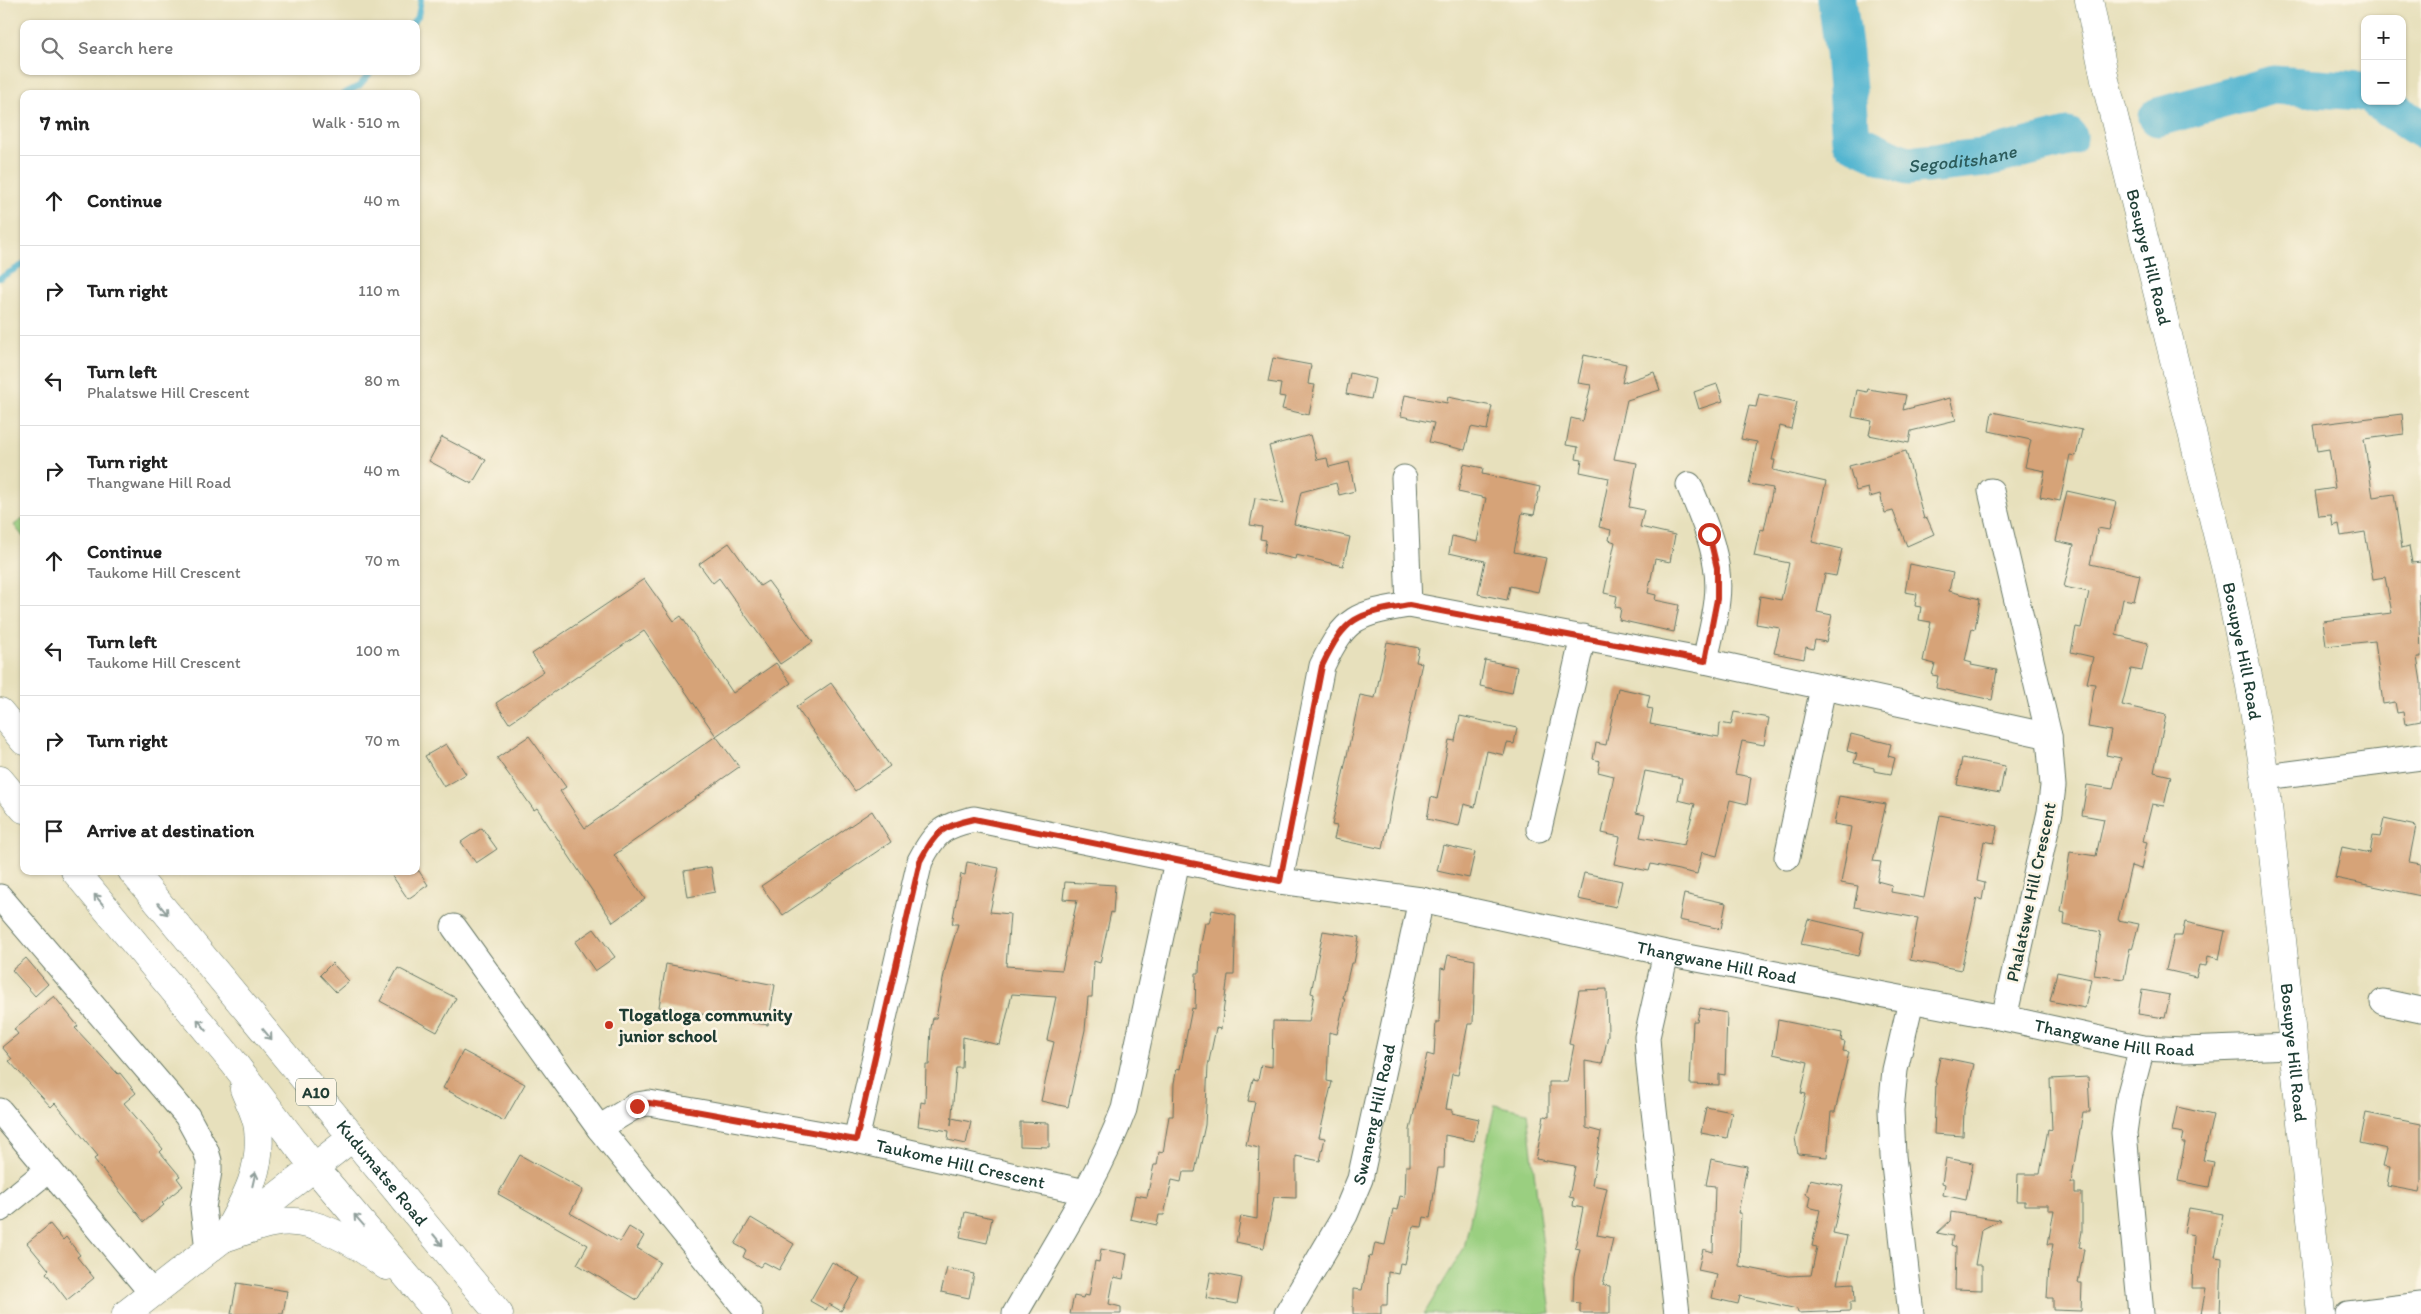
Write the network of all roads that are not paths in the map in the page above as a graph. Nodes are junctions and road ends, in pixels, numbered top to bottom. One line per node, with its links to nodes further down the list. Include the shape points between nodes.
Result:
1 (2089, 0): 13 (main road, Bosupye Hill Road, via 2225,566)
2 (1404, 478): 5 (street)
3 (1688, 485): 7 (street, via 1709,534 1717,568 1717,599)
4 (1991, 491): 11 (street, Phalatswe Hill Crescent)
5 (1409, 605): 6 (street); 22 (street, via 1372,611 1350,622 1334,641 1322,666)
6 (1583, 637): 7 (street); 16 (street)
7 (1705, 661): 8 (street)
8 (1823, 688): 11 (street); 18 (street)
9 (0, 712): 10 (main road)
10 (20, 735)
11 (2049, 736): 30 (street, Phalatswe Hill Crescent, via 2053,786 2050,812)
12 (2421, 757): 13 (street)
13 (2265, 777): 31 (main road, Bosupye Hill Road)
14 (0, 780): 15 (main road)
15 (20, 804)
16 (1539, 829)
17 (1142, 854): 19 (street, Thangwane Hill Road); 37 (street, Taukome Hill Crescent, via 974,819 953,824 932,838 920,861)
18 (1787, 856)
19 (1177, 861): 22 (street, Thangwane Hill Road); 40 (street, via 1124,1109)
20 (78, 875): 33 (main road, A10, one-way to 20)
21 (135, 875): 36 (main road, Kudumatse Road / A10, one-way to 36)
22 (1280, 881): 24 (street, Thangwane Hill Road)
23 (0, 897): 42 (street, via 187,1116 209,1161 203,1208)
24 (1421, 900): 26 (street, Thangwane Hill Road); 50 (street, Swaneng Hill Road, via 1360,1179 1345,1216)
25 (454, 927): 35 (street)
26 (1666, 953): 27 (street, Thangwane Hill Road); 51 (street, via 1647,1036)
27 (1912, 1001): 30 (street, Thangwane Hill Road); 52 (street, via 1895,1070 1891,1110)
28 (2383, 1002): 29 (street)
29 (2421, 1010)
30 (2004, 1018): 32 (street, Thangwane Hill Road)
31 (2292, 1046): 32 (street, Thangwane Hill Road, via 2184,1050); 54 (main road, Bosupye Hill Road)
32 (2142, 1048): 53 (street, via 2129,1097 2124,1133)
33 (233, 1062): 38 (main road, A10); 42 (main road, one-way to 33, via 252,1187 258,1160 258,1129)
34 (0, 1111): 39 (street)
35 (599, 1128): 37 (street, via 637,1106 649,1103); 48 (street)
36 (353, 1137): 38 (main road); 47 (main road, Kudumatse Road / A10, one-way to 47)
37 (856, 1140): 40 (street, Taukome Hill Crescent)
38 (314, 1168): 42 (main road); 44 (main road, A10, one-way to 38)
39 (48, 1170): 41 (street); 43 (street)
40 (1085, 1192): 49 (street)
41 (0, 1209)
42 (216, 1244): 43 (main road); 44 (main road, via 274,1222 309,1224 341,1237 380,1261)
43 (152, 1293): 46 (main road)
44 (432, 1305)
45 (2421, 1305): 55 (street)
46 (126, 1314)
47 (499, 1314)
48 (750, 1314)
49 (1015, 1314)
50 (1287, 1314)
51 (1678, 1314)
52 (1911, 1314)
53 (2141, 1314)
54 (2321, 1314)
55 (2348, 1314)

